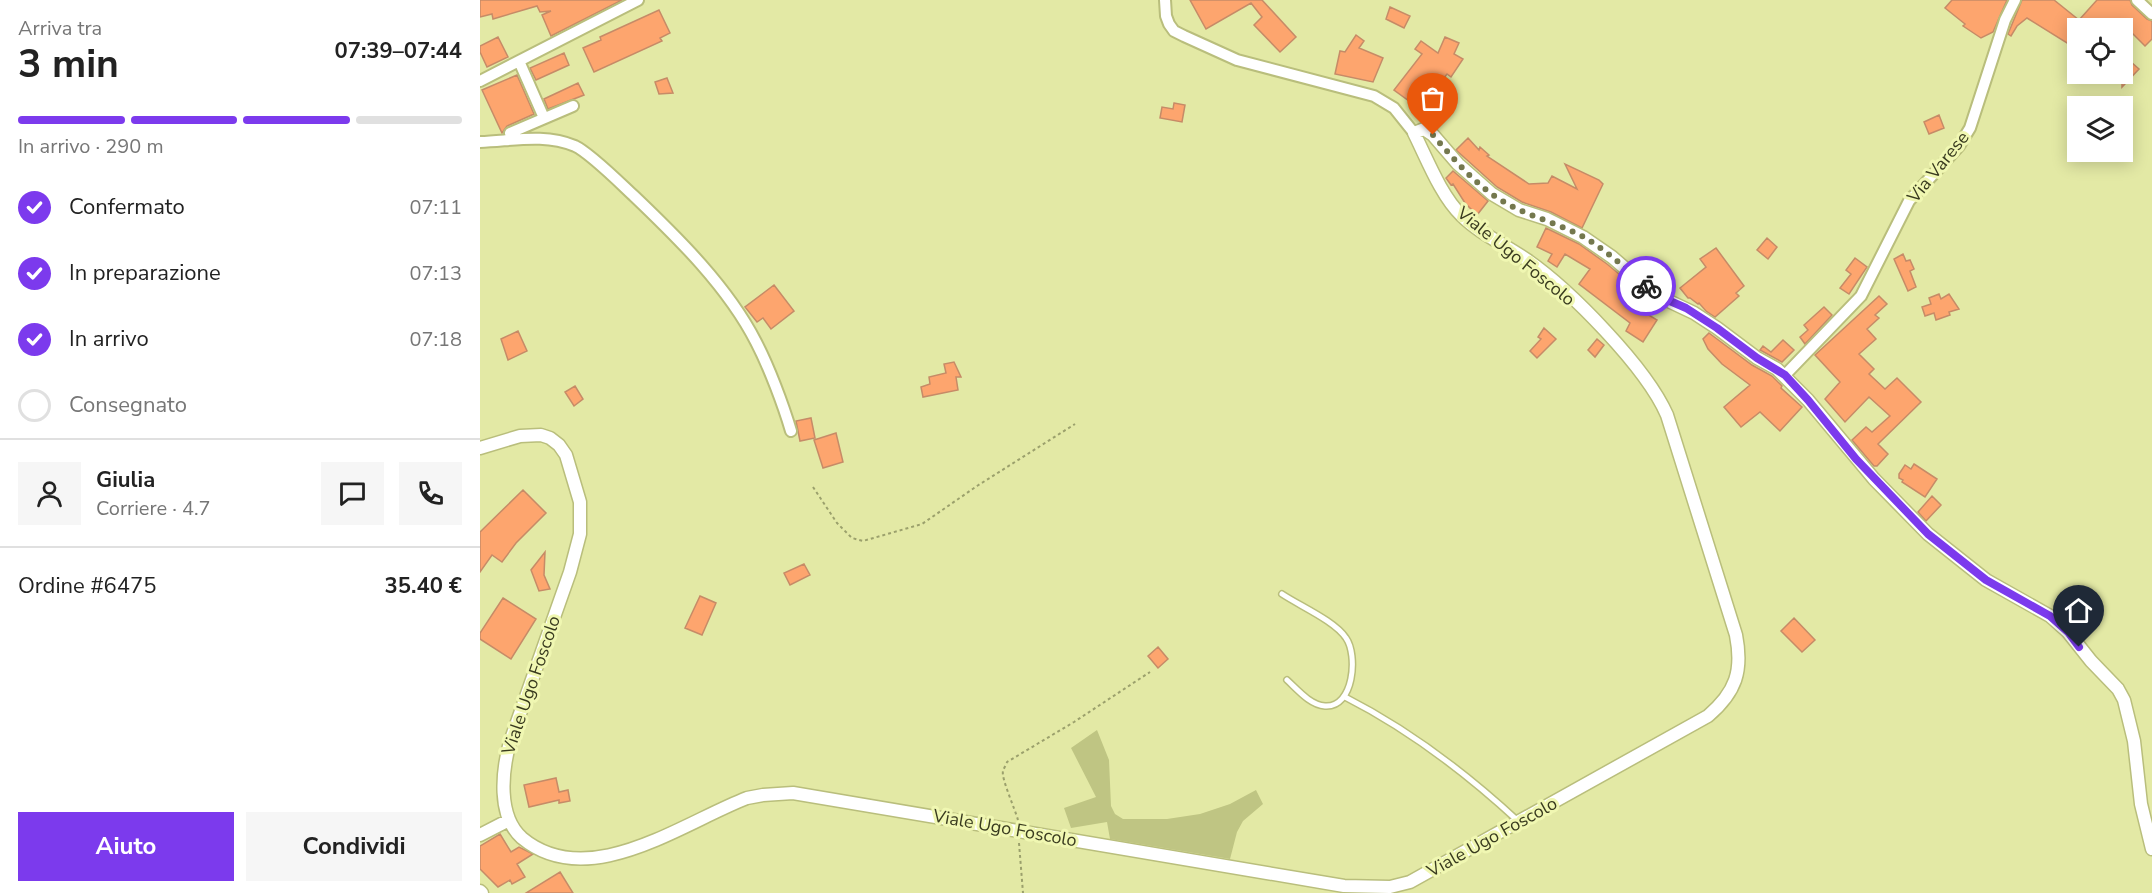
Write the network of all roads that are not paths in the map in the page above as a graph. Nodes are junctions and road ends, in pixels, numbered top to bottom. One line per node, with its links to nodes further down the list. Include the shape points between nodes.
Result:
1 (638, 0): 6 (street)
2 (1165, 0): 11 (street, Viale Ugo Foscolo, via 1166,16 1174,31 1237,60 1374,96 1394,108)
3 (2015, 0): 13 (street, Via Varese, via 1970,128 1959,146 1909,201 1861,296)
4 (2137, 0): 5 (street)
5 (2152, 14)
6 (519, 61): 7 (street); 9 (street)
7 (480, 81)
8 (573, 106): 9 (street)
9 (544, 118): 10 (street)
10 (510, 133)
11 (1414, 133): 13 (street, via 1424,129 1492,194 1583,237 1656,295 1694,313); 20 (street, Viale Ugo Foscolo, via 1460,215 1562,289 1602,328 1659,398 1739,650 1733,686 1708,716)
12 (480, 142): 14 (street, via 555,140 576,147 614,177 677,237 733,304 757,343)
13 (1785, 375): 22 (street, via 1856,459 1928,534 1986,580 2050,616 2118,689 2129,717 2141,804)
14 (791, 431)
15 (480, 448): 19 (street, Viale Ugo Foscolo, via 520,436 550,438 566,455 582,519 570,572 506,756 503,783)
16 (1282, 594): 18 (lane, via 1333,624 1347,639 1351,649 1351,683)
17 (1287, 680): 18 (lane, via 1323,706 1331,706)
18 (1345, 697): 20 (lane, via 1438,755)
19 (509, 820): 21 (street); 23 (street, Viale Ugo Foscolo, via 517,834 539,850 580,860 594,859 625,853 730,804 777,793 830,798)
20 (1519, 822): 23 (street, Viale Ugo Foscolo, via 1410,882)
21 (480, 835)
22 (2152, 849)
23 (1361, 890)

